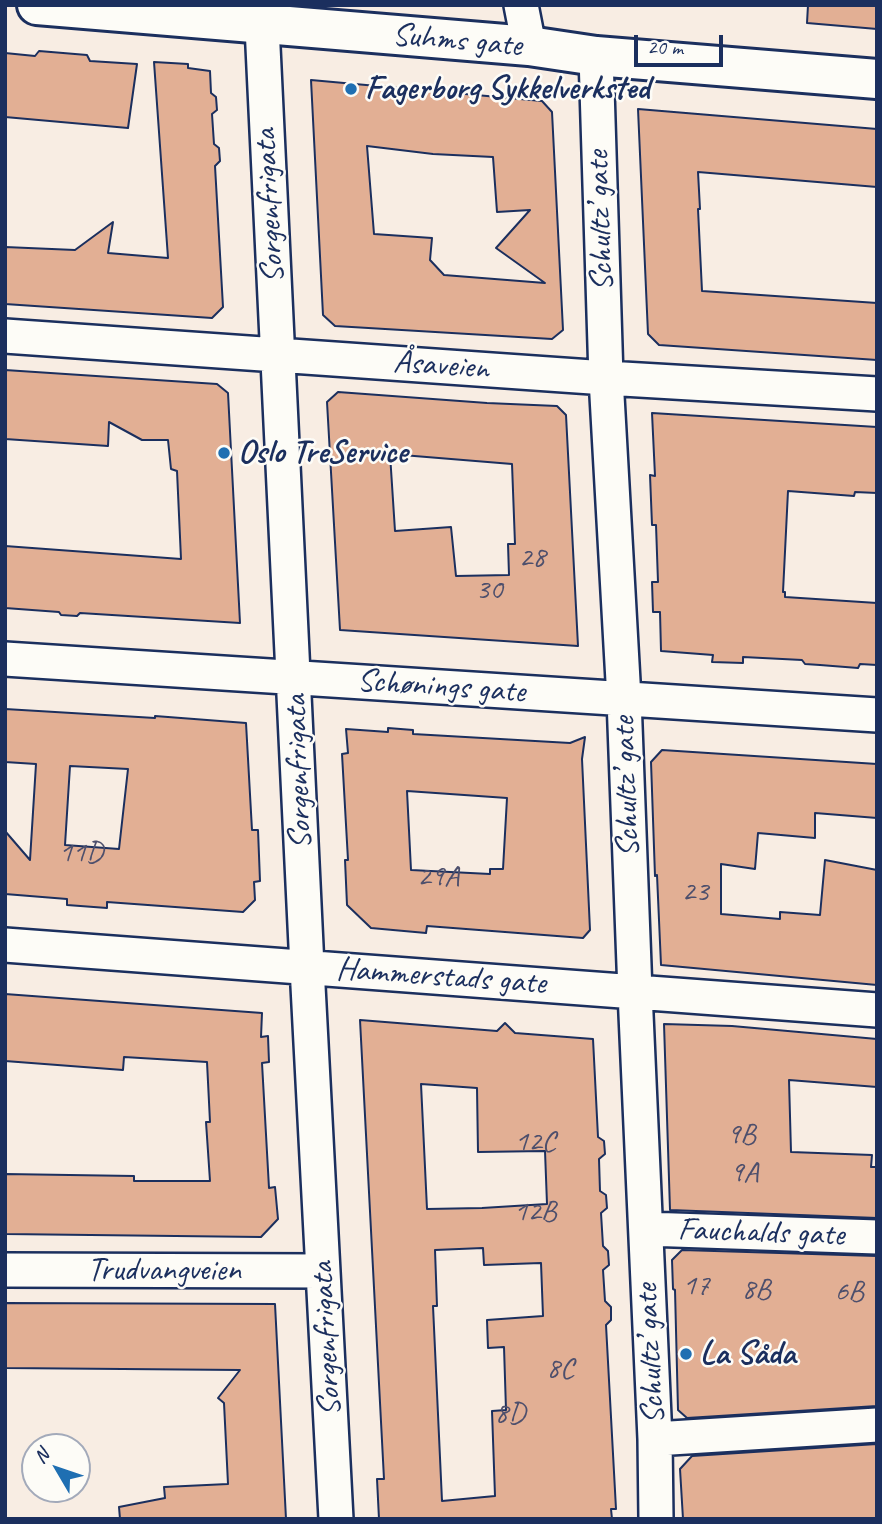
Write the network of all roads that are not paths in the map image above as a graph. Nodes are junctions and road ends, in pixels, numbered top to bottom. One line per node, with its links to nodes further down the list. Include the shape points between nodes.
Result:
1 (37, 5): 3 (street, Suhms gate)
2 (521, 5): 4 (street)
3 (262, 26): 4 (street, Suhms gate); 8 (street, Sorgenfrigata)
4 (529, 47): 5 (street, Suhms gate)
5 (596, 56): 6 (street, Suhms gate); 9 (street, Schultz’ gate)
6 (877, 79)
7 (5, 336): 8 (street, Åsaveien)
8 (277, 354): 9 (street, Åsaveien); 12 (street, Sorgenfrigata)
9 (606, 378): 10 (street, Åsaveien); 13 (street, Schultz’ gate)
10 (877, 394)
11 (5, 659): 12 (street, Schønings gate)
12 (295, 677): 13 (street, Schønings gate); 16 (street, Sorgenfrigata)
13 (624, 699): 14 (street, Schønings gate); 17 (street, Schultz’ gate)
14 (877, 715)
15 (5, 945): 16 (street, Hammerstads gate)
16 (307, 967): 17 (street, Hammerstads gate); 22 (street, Sorgenfrigata)
17 (635, 992): 18 (street, Hammerstads gate); 19 (street, Schultz’ gate)
18 (877, 1010)
19 (646, 1229): 20 (street, Fauchalds gate); 24 (street, Schultz’ gate)
20 (877, 1237)
21 (5, 1270): 22 (street, Trudvangveien)
22 (323, 1271): 25 (street, Sorgenfrigata)
23 (877, 1425): 24 (street)
24 (655, 1439): 26 (street, Schultz’ gate)
25 (336, 1519)
26 (656, 1519)

